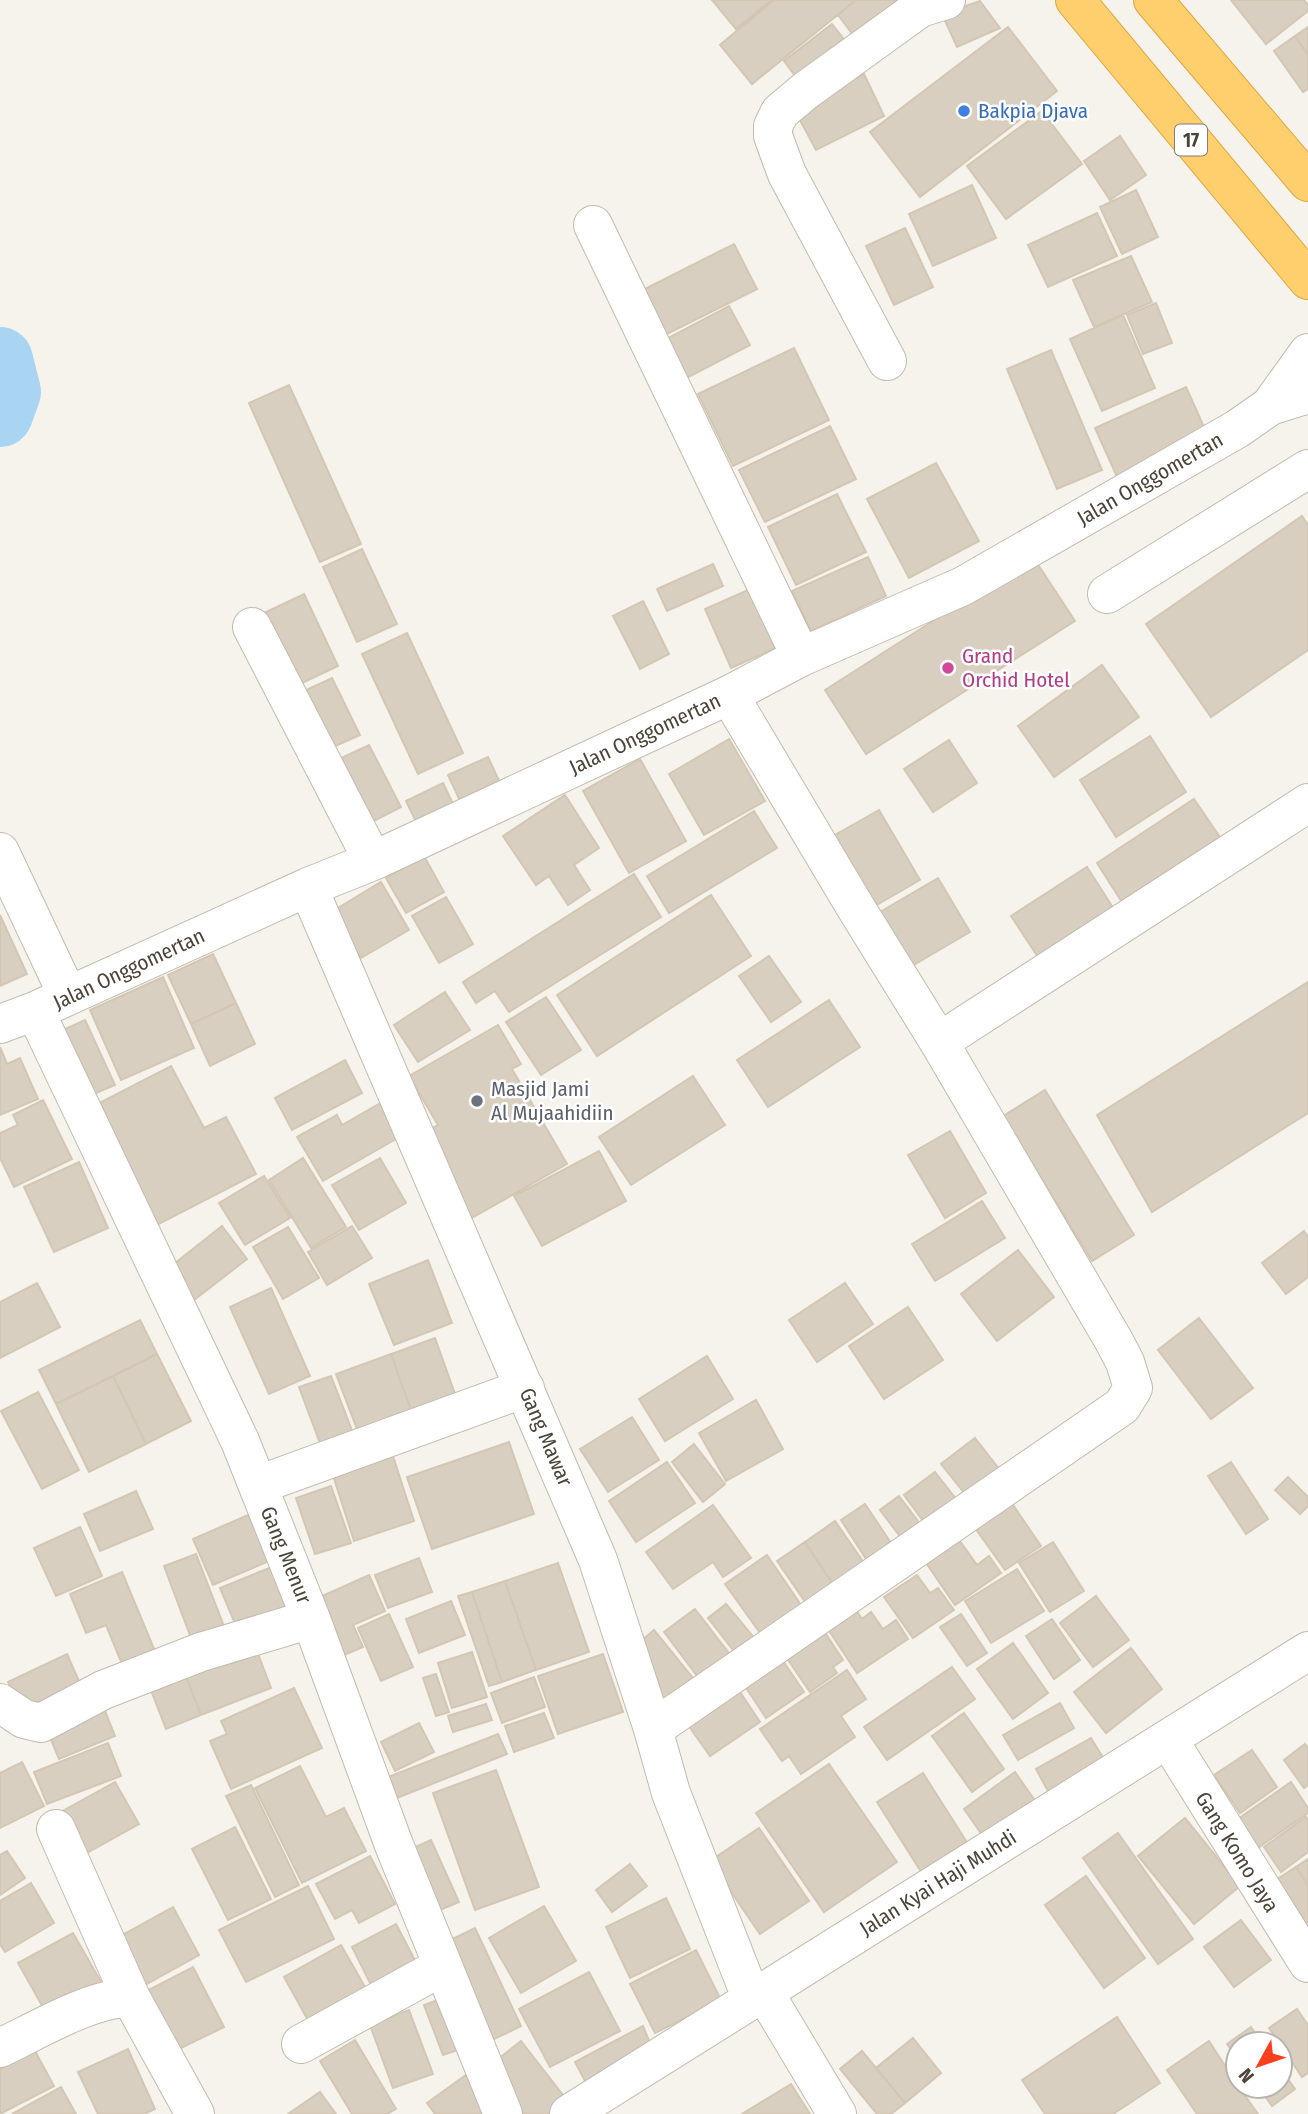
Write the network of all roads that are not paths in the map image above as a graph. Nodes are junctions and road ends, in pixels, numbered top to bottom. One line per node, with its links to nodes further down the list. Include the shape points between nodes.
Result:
1 (946, 0): 8 (street, via 920,8 805,91 780,112 773,126 787,174)
2 (1075, 0): 6 (highway, 17)
3 (1153, 0): 4 (highway)
4 (1308, 182)
5 (593, 225): 14 (street)
6 (1308, 280)
7 (1308, 353): 10 (street)
8 (887, 360)
9 (1308, 394): 10 (street)
10 (1270, 406): 14 (street, Jalan Onggomertan, via 964,586)
11 (1308, 469): 12 (street)
12 (1107, 594)
13 (252, 628): 18 (street)
14 (801, 657): 15 (street, Jalan Onggomertan)
15 (729, 695): 18 (street, Jalan Onggomertan); 21 (street)
16 (1308, 803): 21 (street)
17 (0, 852): 20 (street, Gang Menur)
18 (373, 861): 19 (street, Jalan Onggomertan)
19 (308, 887): 20 (street, Jalan Onggomertan); 22 (street, Gang Mawar)
20 (34, 1010): 23 (street, Gang Menur)
21 (939, 1042): 27 (street, via 1114,1341 1133,1388 1122,1406)
22 (525, 1388): 23 (street); 27 (street, Gang Mawar, via 598,1560)
23 (258, 1485): 24 (street, Gang Menur)
24 (311, 1619): 26 (street, via 201,1652 103,1690 41,1723 24,1719); 31 (street, Gang Menur)
25 (1308, 1651): 28 (street, Jalan Kyai Haji Muhdi)
26 (0, 1703)
27 (653, 1729): 32 (street, Gang Mawar, via 671,1793)
28 (1168, 1740): 30 (street, Gang Komo Jaya); 32 (street, Jalan Kyai Haji Muhdi)
29 (56, 1829): 33 (street)
30 (1307, 1959)
31 (443, 1966): 34 (street); 37 (street, Gang Menur)
32 (758, 1996): 38 (street, Jalan Kyai Haji Muhdi); 39 (street, Gang Mawar)
33 (131, 1998): 35 (street, via 99,2003); 36 (street)
34 (300, 2043)
35 (0, 2049)
36 (195, 2114)
37 (503, 2114)
38 (569, 2114)
39 (837, 2114)

